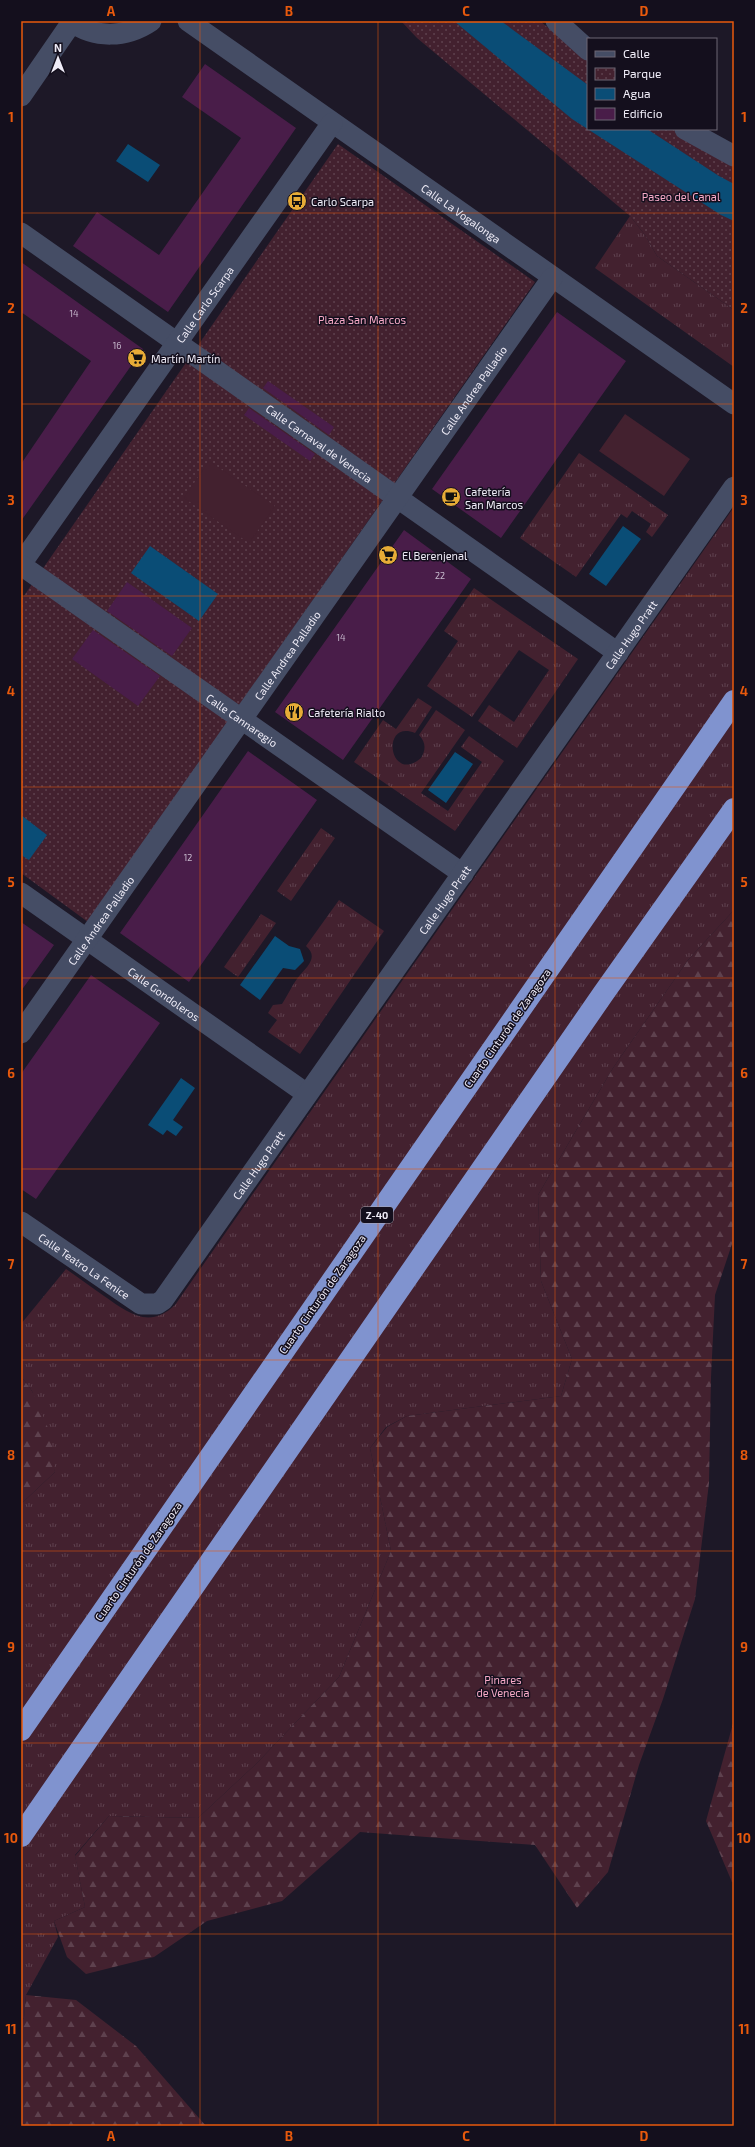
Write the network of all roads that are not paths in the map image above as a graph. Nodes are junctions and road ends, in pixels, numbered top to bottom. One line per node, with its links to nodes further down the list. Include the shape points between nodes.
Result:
1 (151, 21): 4 (street, via 129,32 114,35 99,34)
2 (188, 21): 7 (street, Calle La Vogalonga)
3 (556, 21): 5 (street)
4 (71, 22): 6 (street)
5 (587, 49)
6 (21, 96)
7 (332, 122): 11 (street, Calle La Vogalonga); 12 (street, Calle Carlo Scarpa)
8 (687, 130): 9 (street)
9 (734, 156)
10 (21, 233): 12 (street, Calle Carnaval de Venecia)
11 (552, 278): 13 (street, Calle La Vogalonga); 15 (street, Calle Andrea Palladio)
12 (177, 342): 15 (street, Calle Carnaval de Venecia); 16 (street, Calle Carlo Scarpa)
13 (734, 404)
14 (734, 487): 17 (street, Calle Hugo Pratt)
15 (398, 497): 17 (street, Calle Carnaval de Venecia); 19 (street, Calle Andrea Palladio)
16 (21, 564): 19 (street, Calle Cannaregio)
17 (618, 654): 21 (street, Calle Hugo Pratt)
18 (734, 701): 28 (highway, Cuarto Cinturón de Zaragoza / Z-40)
19 (242, 719): 21 (street, Calle Cannaregio); 23 (street, Calle Andrea Palladio)
20 (734, 809): 29 (highway, via 603,994)
21 (463, 874): 25 (street, Calle Hugo Pratt)
22 (21, 893): 23 (street, Calle Gondoleros)
23 (87, 940): 24 (street, Calle Andrea Palladio); 25 (street, Calle Gondoleros)
24 (21, 1033)
25 (307, 1094): 27 (street, Calle Hugo Pratt, via 163,1300)
26 (21, 1222): 27 (street, Calle Teatro La Fenice, via 133,1299 141,1304)
27 (150, 1304)
28 (21, 1730)
29 (21, 1836)

